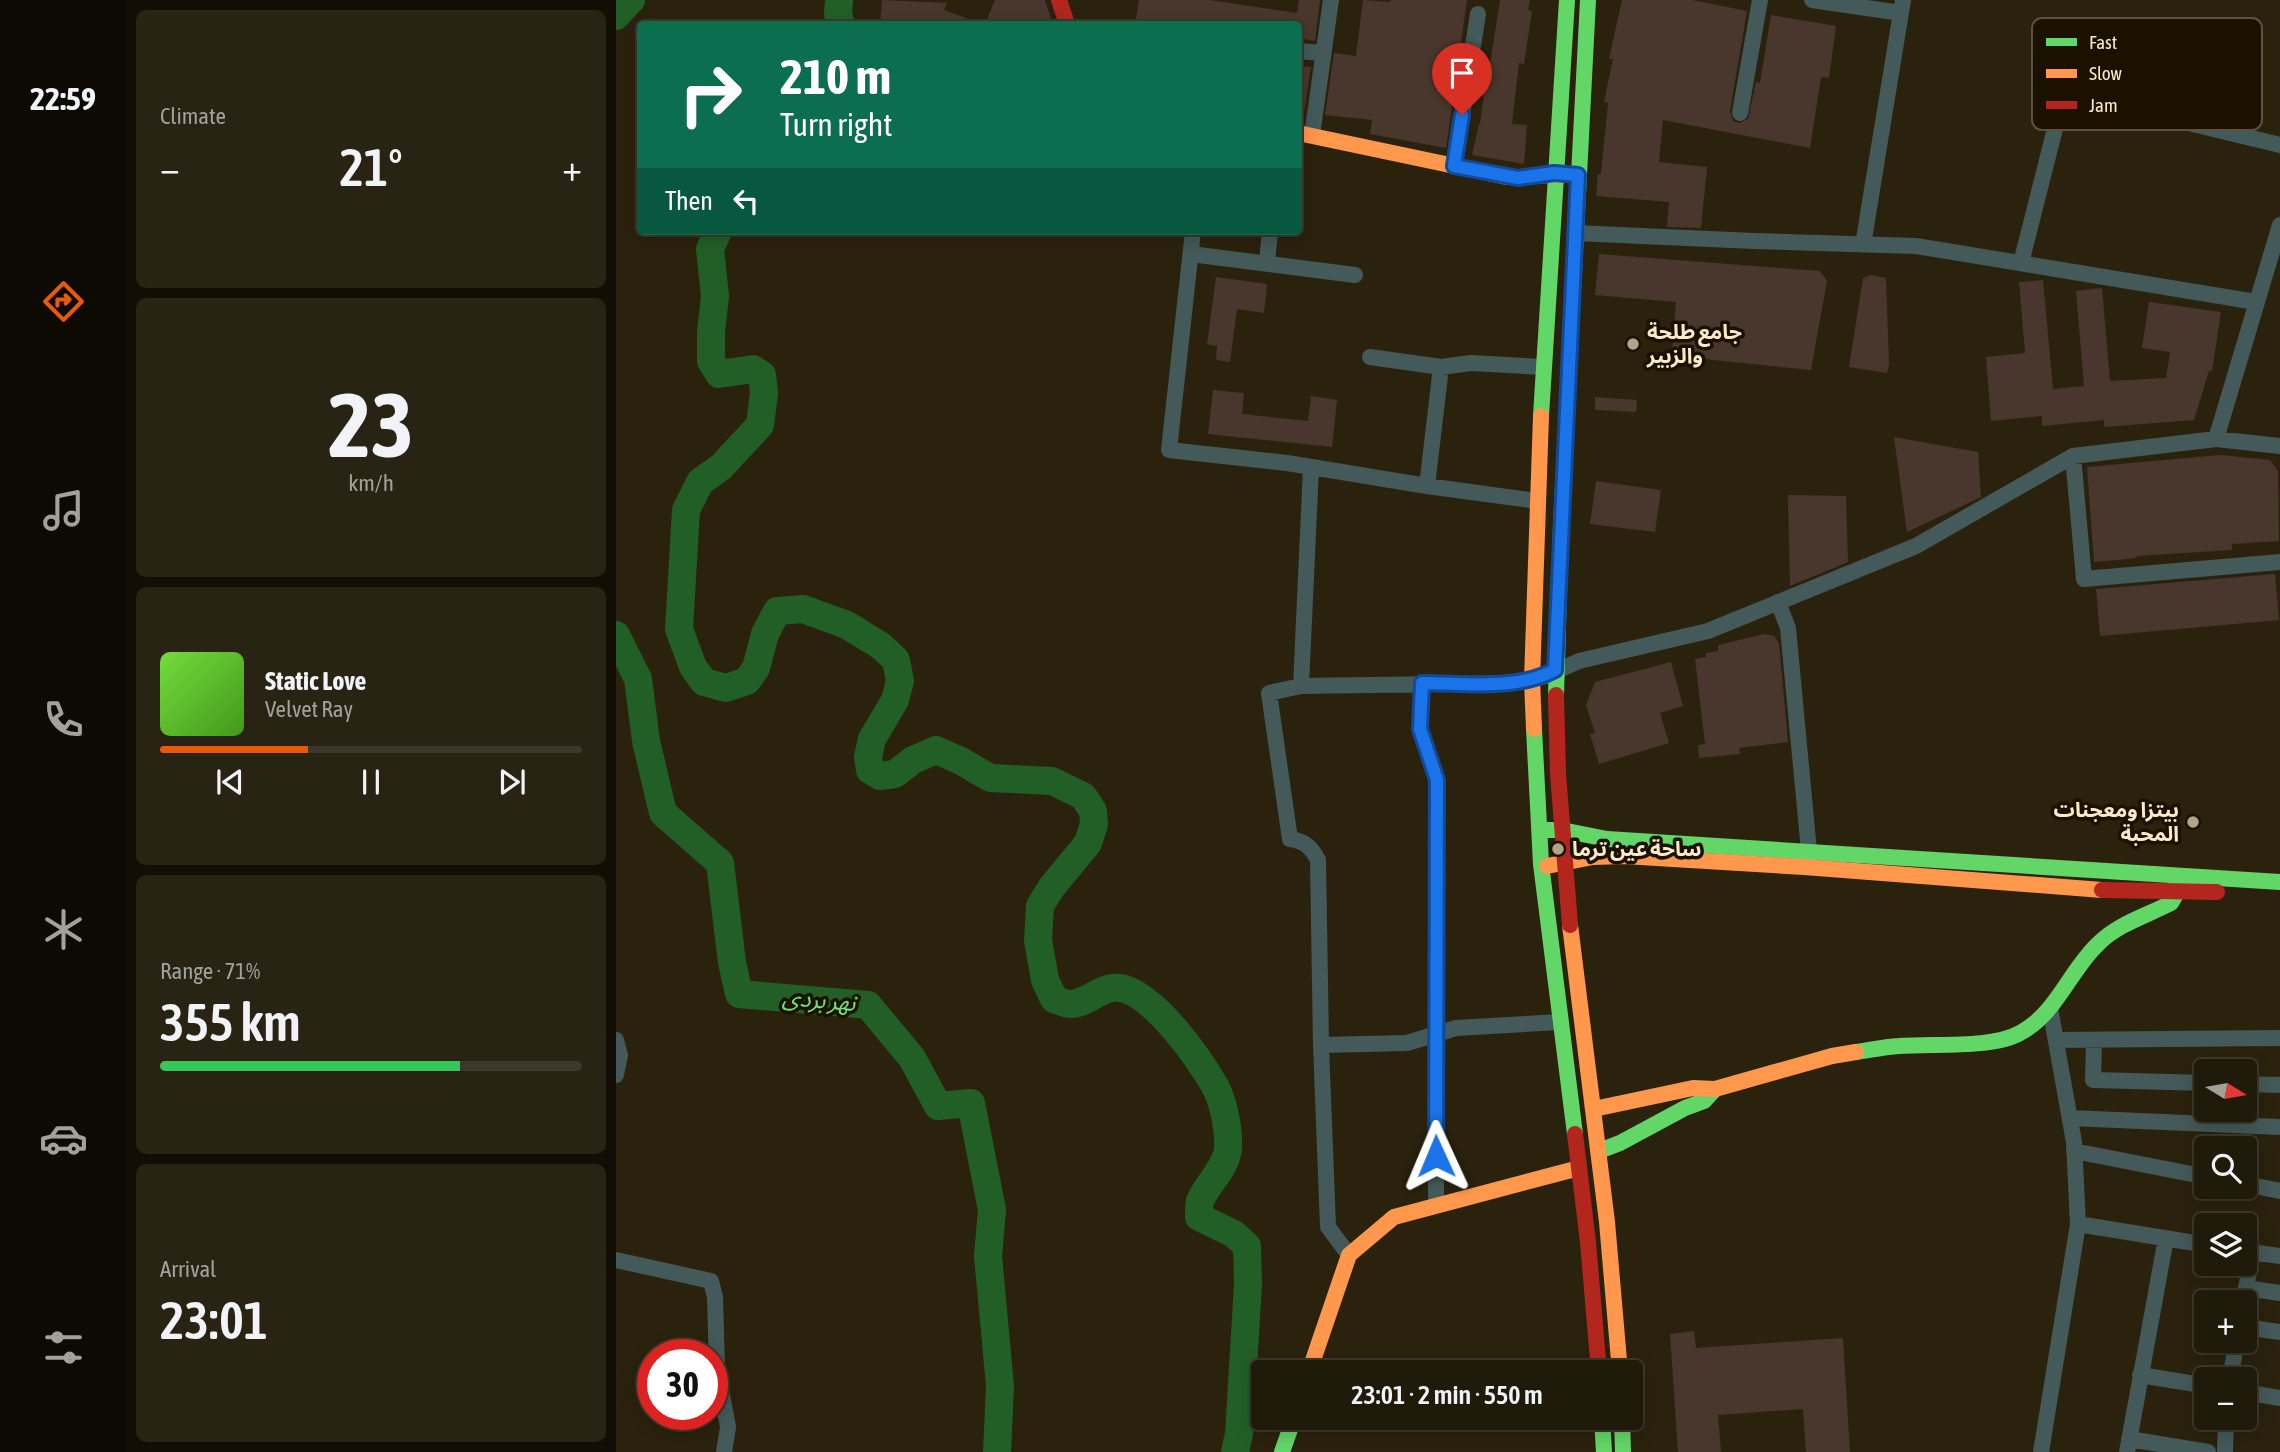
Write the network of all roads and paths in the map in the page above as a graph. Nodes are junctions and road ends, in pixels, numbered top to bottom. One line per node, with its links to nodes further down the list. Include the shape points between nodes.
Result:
1 (1059, 0): 9 (street)
2 (1331, 0): 11 (street)
3 (1567, 0): 18 (street)
4 (1588, 0): 19 (street)
5 (1760, 0): 12 (street)
6 (1812, 0): 7 (street)
7 (1902, 6): 24 (street)
8 (1478, 14): 17 (street)
9 (1066, 21)
10 (1302, 51): 11 (street)
11 (1323, 53): 15 (street)
12 (1740, 113)
13 (2055, 130): 27 (street)
14 (2218, 130): 16 (street)
15 (1305, 134): 17 (street)
16 (2280, 145)
17 (1454, 166): 18 (street, via 1518,178)
18 (1554, 173): 19 (street); 32 (street)
19 (1578, 175): 21 (street)
20 (2280, 225): 29 (street)
21 (1575, 233): 24 (street); 41 (street)
22 (1193, 235): 25 (street)
23 (1270, 235): 26 (street)
24 (1863, 245): 27 (street, via 1916,246)
25 (1191, 254): 26 (street); 36 (street, via 1170,450)
26 (1267, 262): 28 (street)
27 (2021, 264): 29 (street)
28 (1356, 275)
29 (2256, 302): 33 (street)
30 (1370, 356): 31 (street)
31 (1441, 367): 32 (street, via 1471,363); 37 (street)
32 (1543, 367): 38 (street)
33 (2216, 439): 34 (street); 35 (street)
34 (2280, 446)
35 (2073, 456): 39 (street, via 2084,579); 40 (street, via 1916,546)
36 (1311, 467): 37 (street); 44 (street)
37 (1427, 486): 38 (street)
38 (1537, 500): 42 (street)
39 (2280, 562)
40 (1778, 602): 41 (street, via 1708,631); 47 (street, via 1788,628)
41 (1555, 670): 42 (street); 45 (street)
42 (1532, 680): 43 (street); 46 (street)
43 (1422, 683): 44 (street); 58 (street, via 1420,729 1437,780)
44 (1301, 686): 63 (street, via 1269,693 1290,839 1312,848 1318,860)
45 (1562, 830): 46 (street); 47 (street, via 1607,839); 48 (street)
46 (1538, 834): 49 (street)
47 (1809, 851): 50 (street)
48 (1565, 863): 49 (street); 53 (street, via 1624,856); 69 (street)
49 (1541, 864): 57 (street)
50 (2120, 871): 51 (street); 53 (street, via 2131,882)
51 (2177, 874): 52 (street); 54 (street)
52 (2280, 882)
53 (2119, 891): 54 (street)
54 (2176, 891): 55 (street); 56 (street, via 2171,903 2118,928 2098,943)
55 (2280, 896)
56 (2050, 1008): 61 (street); 68 (street, via 2033,1027 2009,1039 1896,1046 1832,1056)
57 (1560, 1022): 58 (street, via 1456,1028); 74 (street)
58 (1435, 1034): 63 (street, via 1407,1043); 78 (street)
59 (2280, 1038): 62 (street)
60 (616, 1040): 64 (street, via 620,1055)
61 (2056, 1040): 62 (street); 70 (street)
62 (2094, 1040): 65 (street, via 2093,1080)
63 (1321, 1045): 83 (street, via 1328,1227)
64 (616, 1075)
65 (2194, 1083)
66 (2258, 1084): 67 (street)
67 (2280, 1085)
68 (1716, 1089): 69 (street, via 1693,1088); 72 (street, via 1704,1101)
69 (1594, 1109): 72 (street)
70 (2070, 1118): 71 (street); 73 (street)
71 (2280, 1127)
72 (1600, 1151): 92 (street)
73 (2074, 1151): 75 (street); 79 (street)
74 (1579, 1168): 78 (street); 91 (street)
75 (2194, 1174)
76 (2257, 1186): 77 (street)
77 (2280, 1191)
78 (1436, 1205): 83 (street, via 1394,1217)
79 (2078, 1224): 80 (street); 106 (street)
80 (2166, 1238): 81 (street); 93 (street)
81 (2194, 1243)
82 (2257, 1252): 84 (street)
83 (1349, 1255): 90 (street)
84 (2280, 1256)
85 (616, 1260): 102 (street, via 711,1281 717,1368 728,1427)
86 (2280, 1293): 87 (street)
87 (2257, 1294)
88 (2257, 1329): 89 (street)
89 (2280, 1332)
90 (1313, 1360)
91 (1598, 1360)
92 (1619, 1360)
93 (2140, 1375): 94 (street); 101 (street)
94 (2194, 1384)
95 (2257, 1394): 96 (street)
96 (2280, 1398)
97 (1290, 1430): 103 (street)
98 (1603, 1430): 104 (street)
99 (1622, 1430): 105 (street)
100 (2226, 1430): 108 (street)
101 (2128, 1445): 107 (street)
102 (724, 1452)
103 (1282, 1452)
104 (1604, 1452)
105 (1623, 1452)
106 (2041, 1452)
107 (2208, 1452)
108 (2225, 1452)

